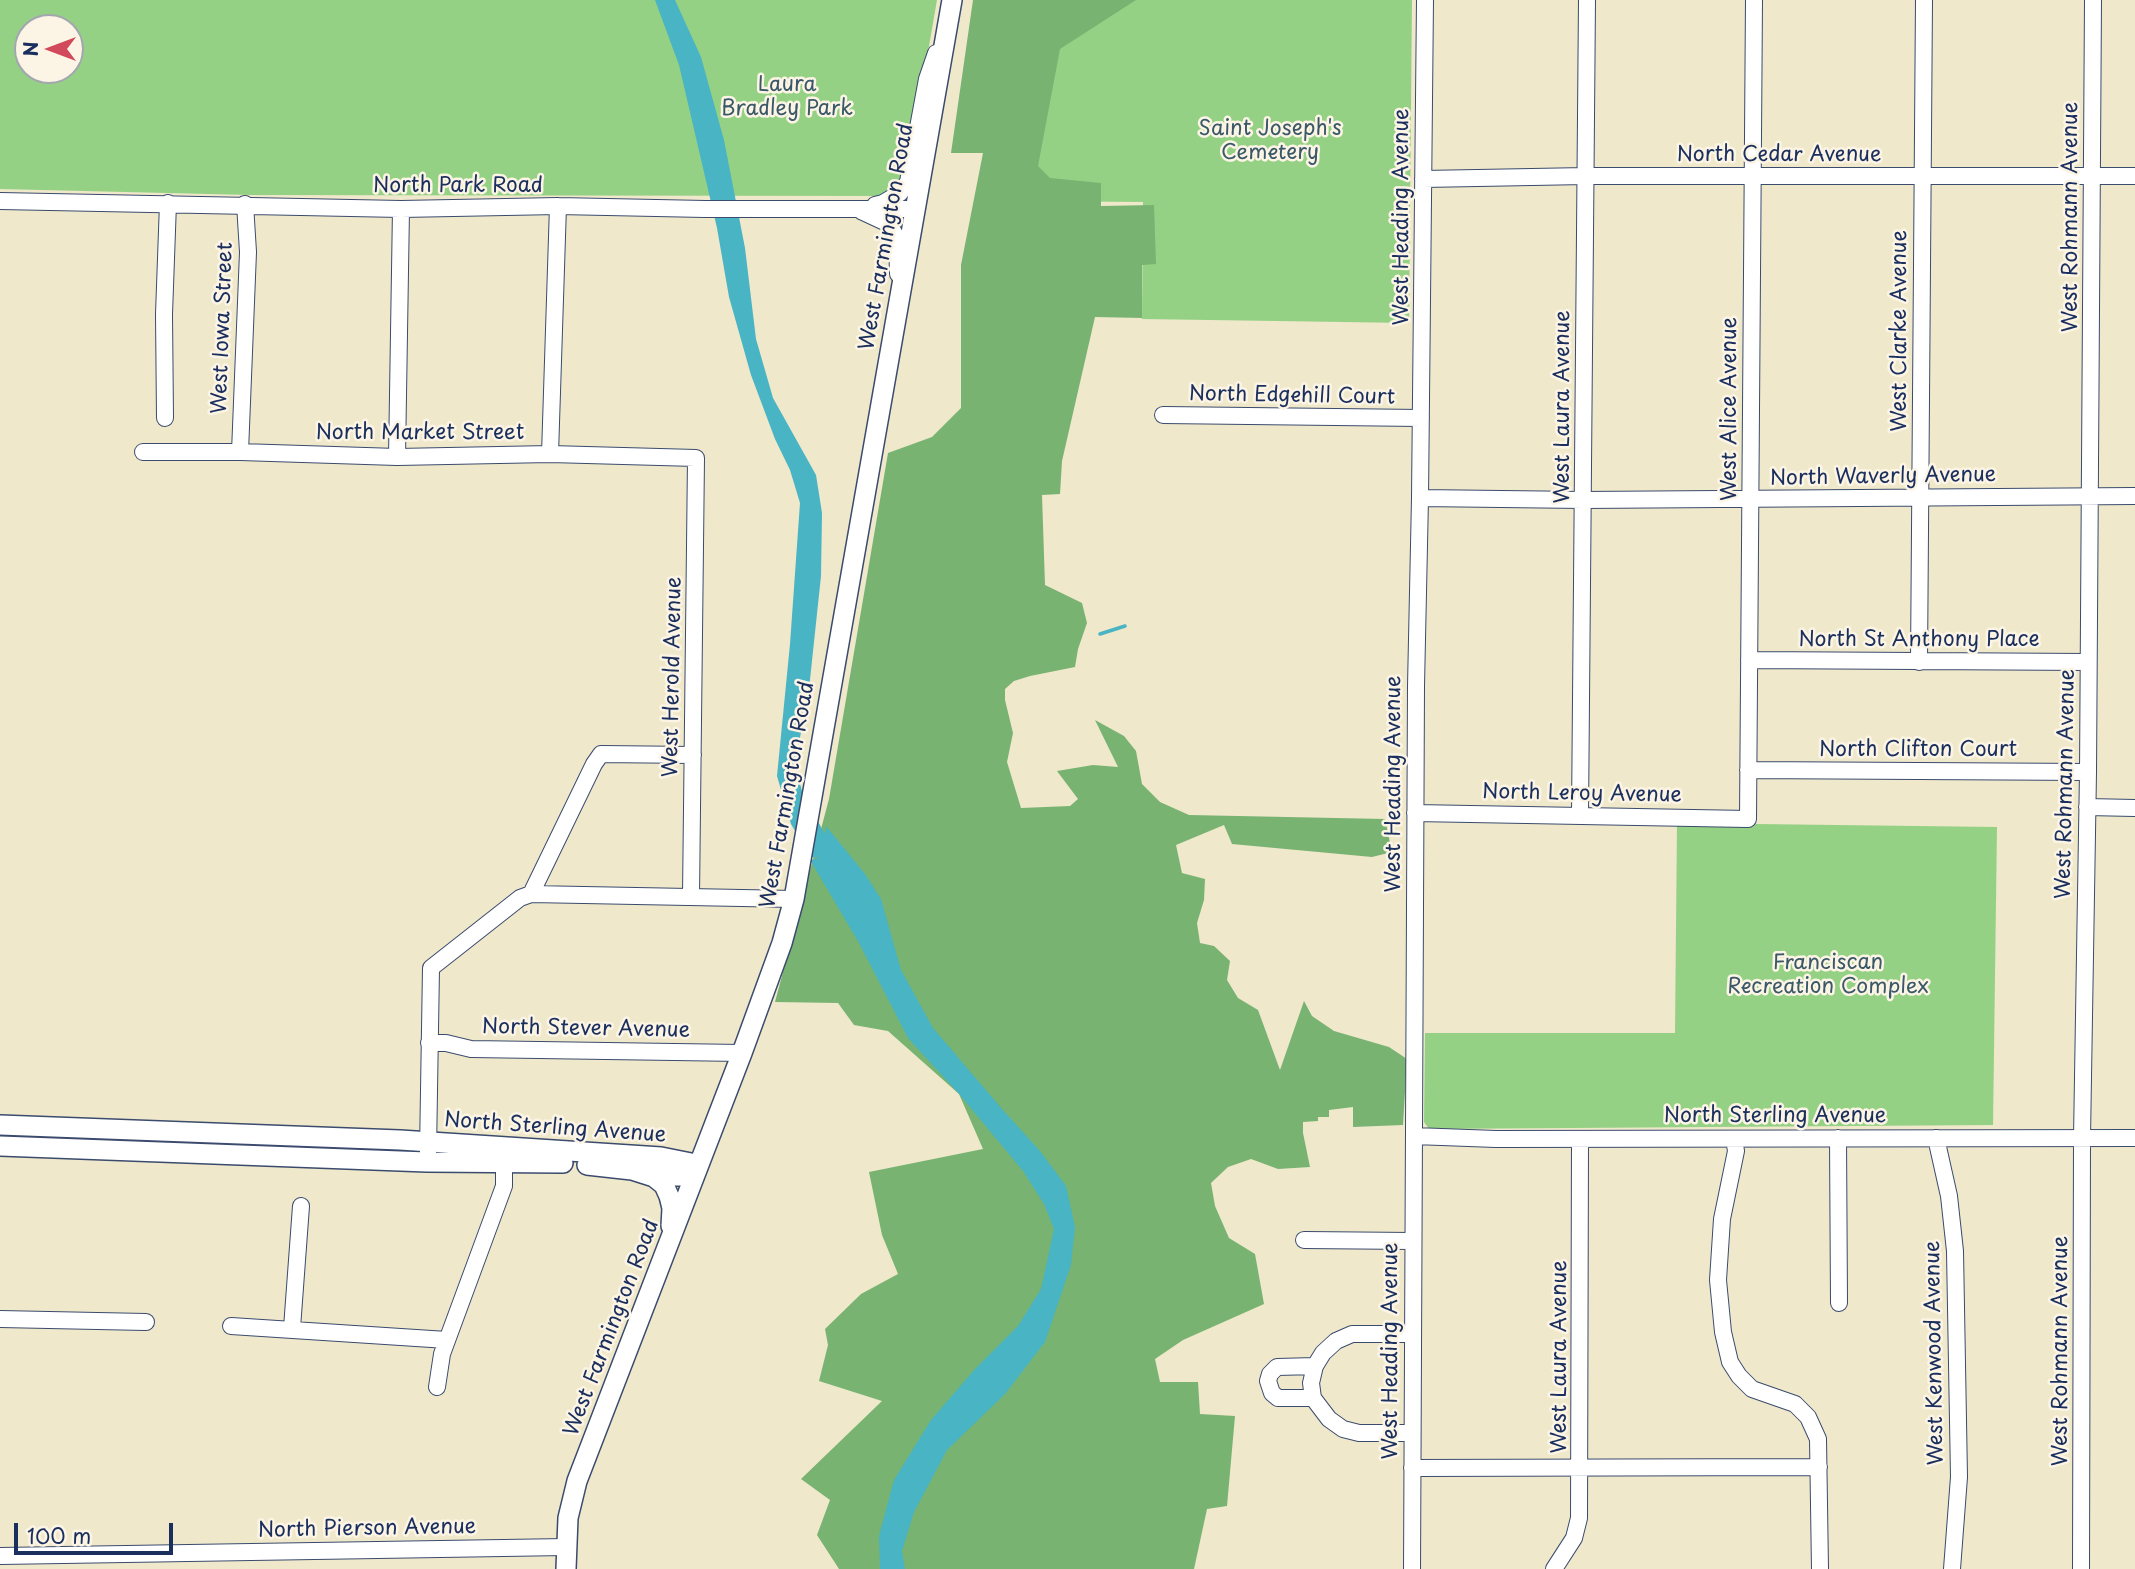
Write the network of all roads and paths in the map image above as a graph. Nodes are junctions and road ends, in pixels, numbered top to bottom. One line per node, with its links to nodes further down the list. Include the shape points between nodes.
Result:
1 (1424, 0): 12 (street, West Heading Avenue)
2 (1587, 0): 7 (street, West Laura Avenue)
3 (1754, 0): 8 (street, West Alice Avenue)
4 (1924, 0): 10 (street, West Clarke Avenue)
5 (2093, 0): 11 (street, West Rohmann Avenue)
6 (951, 6): 18 (street, via 928,79 908,182 883,203); 19 (main road, West Farmington Road)
7 (1586, 176): 8 (street, North Cedar Avenue); 12 (street, North Cedar Avenue); 34 (street, West Laura Avenue)
8 (1752, 176): 10 (street, North Cedar Avenue); 33 (street, West Alice Avenue)
9 (2135, 176): 11 (street, North Cedar Avenue)
10 (1922, 177): 11 (street, North Cedar Avenue); 31 (street, West Clarke Avenue)
11 (2092, 177): 29 (street, West Rohmann Avenue)
12 (1423, 179): 23 (street, West Heading Avenue)
13 (0, 201): 14 (street, North Park Road)
14 (168, 203): 15 (street, North Park Road); 22 (street)
15 (245, 205): 17 (street, North Park Road); 25 (street, West Iowa Street)
16 (558, 206): 17 (street, North Park Road); 18 (street, North Park Road); 26 (street)
17 (401, 209): 27 (street)
18 (856, 209): 19 (street, North Park Road); 20 (street, via 889,224 897,238)
19 (915, 209): 20 (main road, West Farmington Road)
20 (897, 309): 48 (main road, West Farmington Road)
21 (1163, 415): 23 (street, North Edgehill Court)
22 (165, 418)
23 (1421, 418): 32 (street, West Heading Avenue)
24 (144, 452): 25 (street, North Market Street)
25 (240, 452): 27 (street, North Market Street)
26 (551, 454): 27 (street, North Market Street); 28 (street, North Market Street)
27 (397, 457)
28 (696, 458): 38 (street, West Herold Avenue)
29 (2090, 496): 30 (street, North Waverly Avenue); 31 (street, North Waverly Avenue); 37 (street, West Rohmann Avenue)
30 (2135, 496)
31 (1920, 497): 33 (street, North Waverly Avenue); 36 (street, West Clarke Avenue)
32 (1420, 498): 34 (street, North Waverly Avenue); 43 (street, West Heading Avenue)
33 (1751, 499): 34 (street, North Waverly Avenue); 35 (street, West Alice Avenue)
34 (1583, 500): 44 (street, West Laura Avenue)
35 (1749, 660): 36 (street, North St Anthony Place); 39 (street, West Alice Avenue)
36 (1919, 662): 37 (street, North St Anthony Place)
37 (2088, 662): 40 (street, West Rohmann Avenue)
38 (693, 755): 46 (street, via 601,754); 47 (street, West Herold Avenue)
39 (1748, 770): 40 (street, North Clifton Court); 45 (street, West Alice Avenue)
40 (2088, 772): 41 (street, West Rohmann Avenue)
41 (2087, 807): 42 (street); 55 (street, West Rohmann Avenue)
42 (2135, 808)
43 (1415, 813): 44 (street, North Leroy Avenue); 52 (street, West Heading Avenue)
44 (1580, 815): 45 (street, North Leroy Avenue)
45 (1748, 819)
46 (531, 894): 47 (street); 49 (street, via 431,968)
47 (691, 896): 48 (street)
48 (794, 899): 50 (main road, West Farmington Road)
49 (429, 1043): 50 (street, North Stever Avenue, via 471,1049); 59 (street)
50 (742, 1053): 64 (main road, West Farmington Road)
51 (0, 1125): 59 (main road, North Sterling Avenue)
52 (1415, 1136): 57 (street, North Sterling Avenue); 67 (street, West Heading Avenue)
53 (1838, 1138): 54 (street, North Sterling Avenue); 58 (street, North Sterling Avenue); 69 (street)
54 (1936, 1138): 55 (street, North Sterling Avenue); 90 (street, West Kenwood Avenue, via 1955,1251 1959,1477)
55 (2082, 1138): 56 (street, North Sterling Avenue); 91 (street, West Rohmann Avenue)
56 (2135, 1138)
57 (1580, 1139): 58 (street, North Sterling Avenue); 82 (street, West Laura Avenue)
58 (1734, 1139): 80 (street, via 1718,1280 1730,1362 1752,1388 1795,1404 1808,1417 1818,1439)
59 (428, 1142): 61 (main road, North Sterling Avenue); 62 (street)
60 (0, 1146): 62 (main road, North Sterling Avenue)
61 (504, 1155): 62 (main road, North Sterling Avenue); 63 (main road, North Sterling Avenue); 64 (main road, North Sterling Avenue, via 671,1158 691,1163); 75 (street, via 504,1186)
62 (427, 1162)
63 (569, 1163): 64 (main road, North Sterling Avenue, via 642,1166 676,1176); 68 (main road, via 642,1172 664,1185 672,1208)
64 (695, 1175): 68 (main road, West Farmington Road)
65 (301, 1206): 73 (street)
66 (1304, 1240): 67 (street)
67 (1412, 1241): 74 (street, West Heading Avenue)
68 (664, 1259): 83 (main road, West Farmington Road, via 578,1481)
69 (1839, 1303)
70 (0, 1319): 71 (street)
71 (146, 1322)
72 (231, 1326): 73 (street)
73 (292, 1328): 75 (street)
74 (1412, 1334): 76 (street, via 1352,1334 1336,1341); 79 (street, West Heading Avenue)
75 (447, 1340): 77 (street)
76 (1315, 1366): 78 (street); 78 (street, via 1277,1367 1268,1381 1278,1398)
77 (437, 1387)
78 (1313, 1398): 79 (street, via 1343,1429)
79 (1412, 1433): 81 (street, West Heading Avenue)
80 (1819, 1467): 82 (street); 89 (street)
81 (1412, 1468): 82 (street); 87 (street, West Heading Avenue)
82 (1581, 1469): 88 (street, West Laura Avenue, via 1574,1538)
83 (566, 1547): 85 (street, North Pierson Avenue); 86 (main road, West Farmington Road)
84 (0, 1556): 85 (street, North Pierson Avenue)
85 (119, 1561)
86 (566, 1569)
87 (1412, 1569)
88 (1554, 1569)
89 (1820, 1569)
90 (1952, 1569)
91 (2081, 1569)

